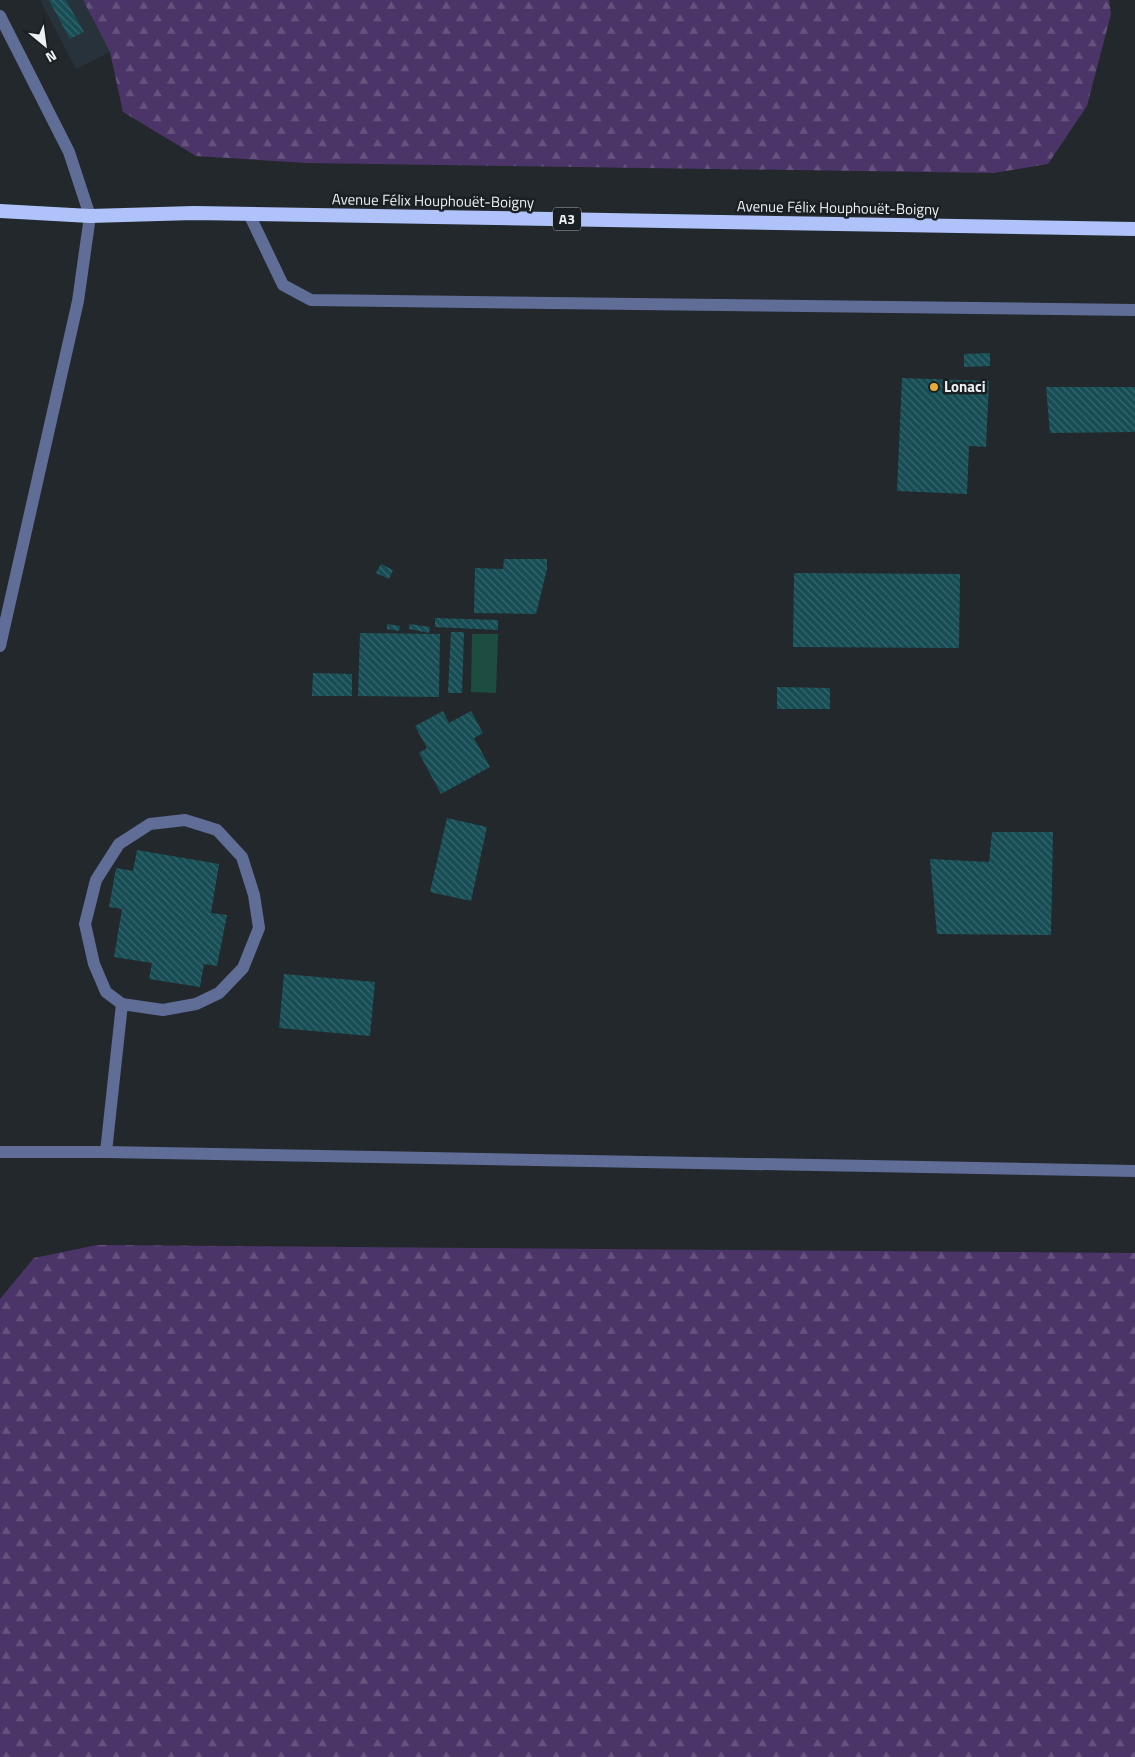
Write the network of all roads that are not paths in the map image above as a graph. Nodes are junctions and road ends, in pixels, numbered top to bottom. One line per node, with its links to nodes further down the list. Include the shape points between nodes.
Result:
1 (0, 16): 4 (street, via 69,152)
2 (0, 211): 4 (highway, Avenue Félix Houphouët-Boigny / A3)
3 (249, 214): 4 (highway, Avenue Félix Houphouët-Boigny / A3); 5 (highway, Avenue Félix Houphouët-Boigny / A3); 6 (street, via 283,285 311,300)
4 (90, 216): 7 (street, via 78,301)
5 (1135, 229)
6 (1135, 310)
7 (0, 646)
8 (122, 1004): 8 (street, via 106,992 94,964 85,924 96,880 119,844 150,824 186,820 217,830 242,857 254,895 259,928 243,968 219,993 196,1004 163,1010); 10 (street)
9 (0, 1152): 10 (street)
10 (106, 1152): 11 (street)
11 (1135, 1171)

